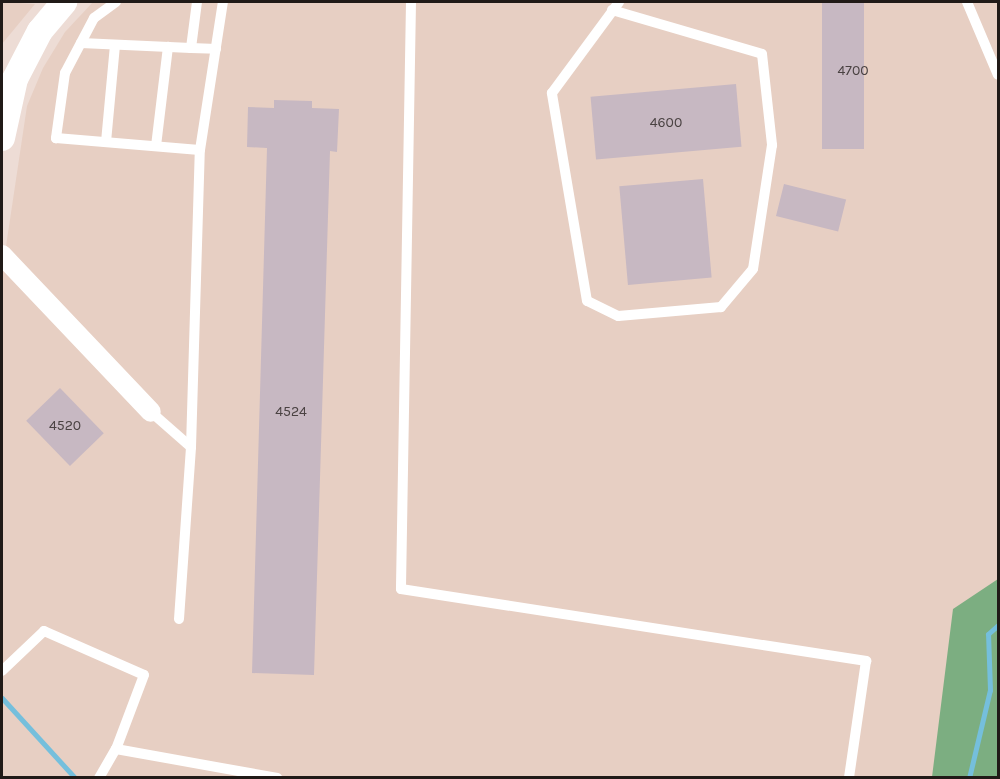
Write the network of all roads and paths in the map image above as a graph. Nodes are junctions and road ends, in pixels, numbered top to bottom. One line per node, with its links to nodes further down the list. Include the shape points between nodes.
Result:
1 (64, 2): 14 (street, via 40,31 15,79)
2 (116, 2): 8 (lane, via 94,18)
3 (197, 2): 11 (lane)
4 (223, 2): 12 (lane)
5 (411, 2): 26 (lane, via 401,589 866,661)
6 (967, 2): 13 (lane)
7 (616, 6): 7 (lane, via 552,93 587,301 618,316 721,307 753,269 772,145 762,54)
8 (81, 43): 9 (lane); 15 (lane, via 65,73 56,138)
9 (115, 45): 10 (lane); 15 (lane)
10 (168, 48): 11 (lane); 16 (lane)
11 (191, 48): 12 (lane)
12 (216, 49): 17 (lane)
13 (999, 75)
14 (2, 138)
15 (106, 142): 16 (lane)
16 (156, 147): 17 (lane)
17 (200, 150): 20 (lane)
18 (2, 255): 19 (street)
19 (151, 412): 20 (lane)
20 (191, 447): 21 (lane)
21 (179, 619)
22 (2, 671): 23 (lane, via 44,631 144,675)
23 (116, 749): 24 (lane); 25 (lane)
24 (99, 777)
25 (277, 777)
26 (849, 777)

